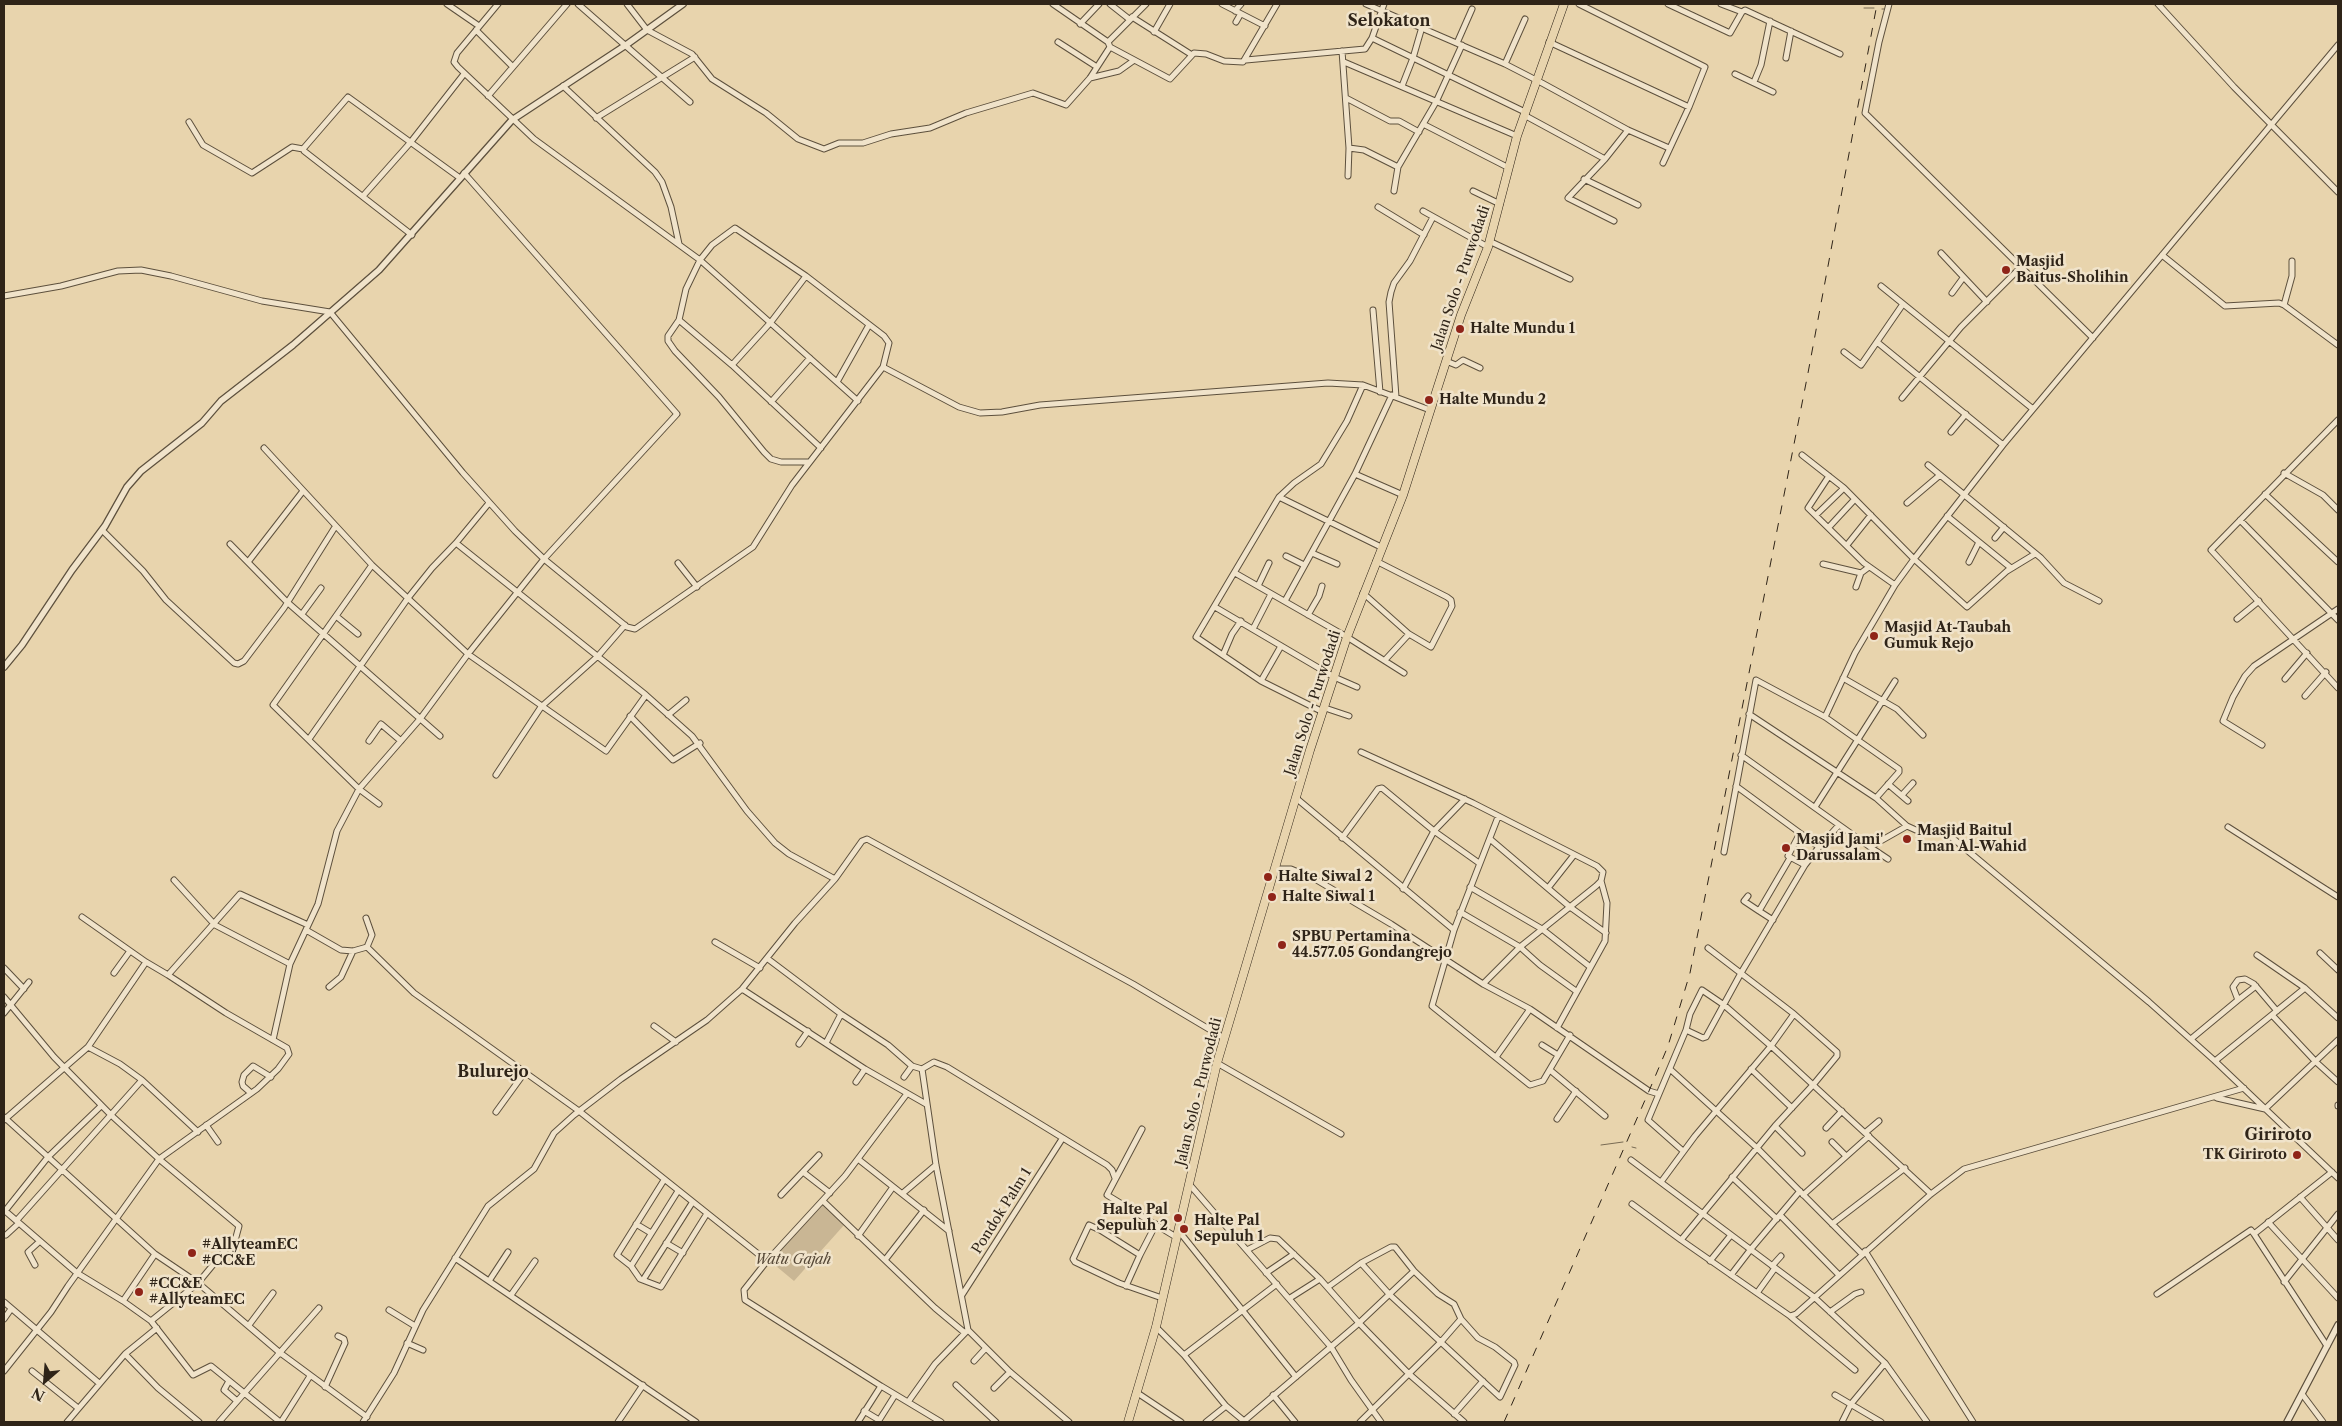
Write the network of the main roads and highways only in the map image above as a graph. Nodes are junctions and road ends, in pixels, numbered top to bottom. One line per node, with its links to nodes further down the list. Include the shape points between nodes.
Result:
1 (1564, 4): 2 (main road, Jalan Solo - Purwodadi, via 1517,136 1488,244 1403,495 1347,637 1296,798 1216,1063 1156,1327)
2 (1128, 1422)

